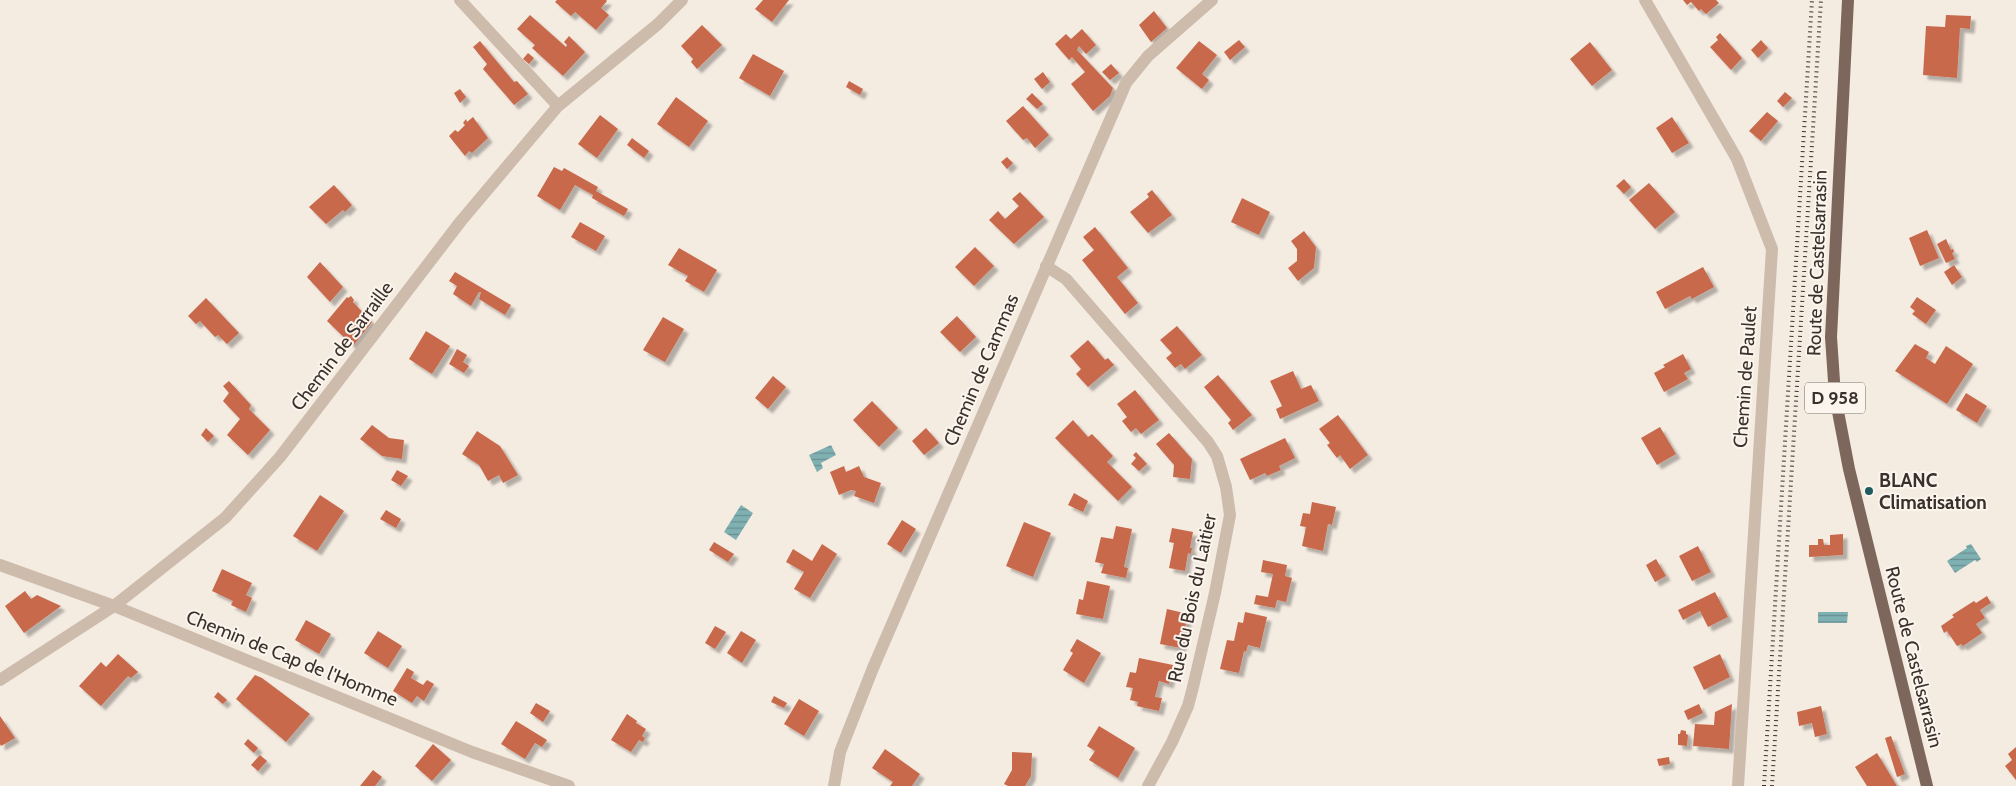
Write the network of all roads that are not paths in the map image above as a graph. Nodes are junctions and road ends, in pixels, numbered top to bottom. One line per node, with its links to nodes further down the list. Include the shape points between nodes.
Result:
1 (460, 0): 6 (street)
2 (682, 0): 6 (street, Chemin de Sarraille, via 658,24)
3 (1212, 0): 7 (street, Chemin de Cammas, via 1148,56 1126,83)
4 (1645, 0): 14 (street, Chemin de Paulet, via 1737,159 1772,249)
5 (1848, 0): 15 (main road, Route de Castelsarrasin / D 958, via 1831,306 1832,374 1849,469)
6 (558, 106): 9 (street, Chemin de Sarraille, via 461,221 280,457 225,518)
7 (1046, 266): 12 (street, Chemin de Cammas, via 873,668 840,752); 13 (street, Rue du Bois du Laitier, via 1066,278 1208,442 1217,456 1226,487 1230,515 1193,687 1172,742)
8 (0, 564): 9 (street, Chemin de Cap de l'Homme)
9 (114, 606): 10 (street, Chemin de Sarraille); 11 (street, Chemin de Cap de l'Homme, via 472,752)
10 (0, 680)
11 (569, 786)
12 (834, 786)
13 (1148, 786)
14 (1738, 786)
15 (1927, 786)

